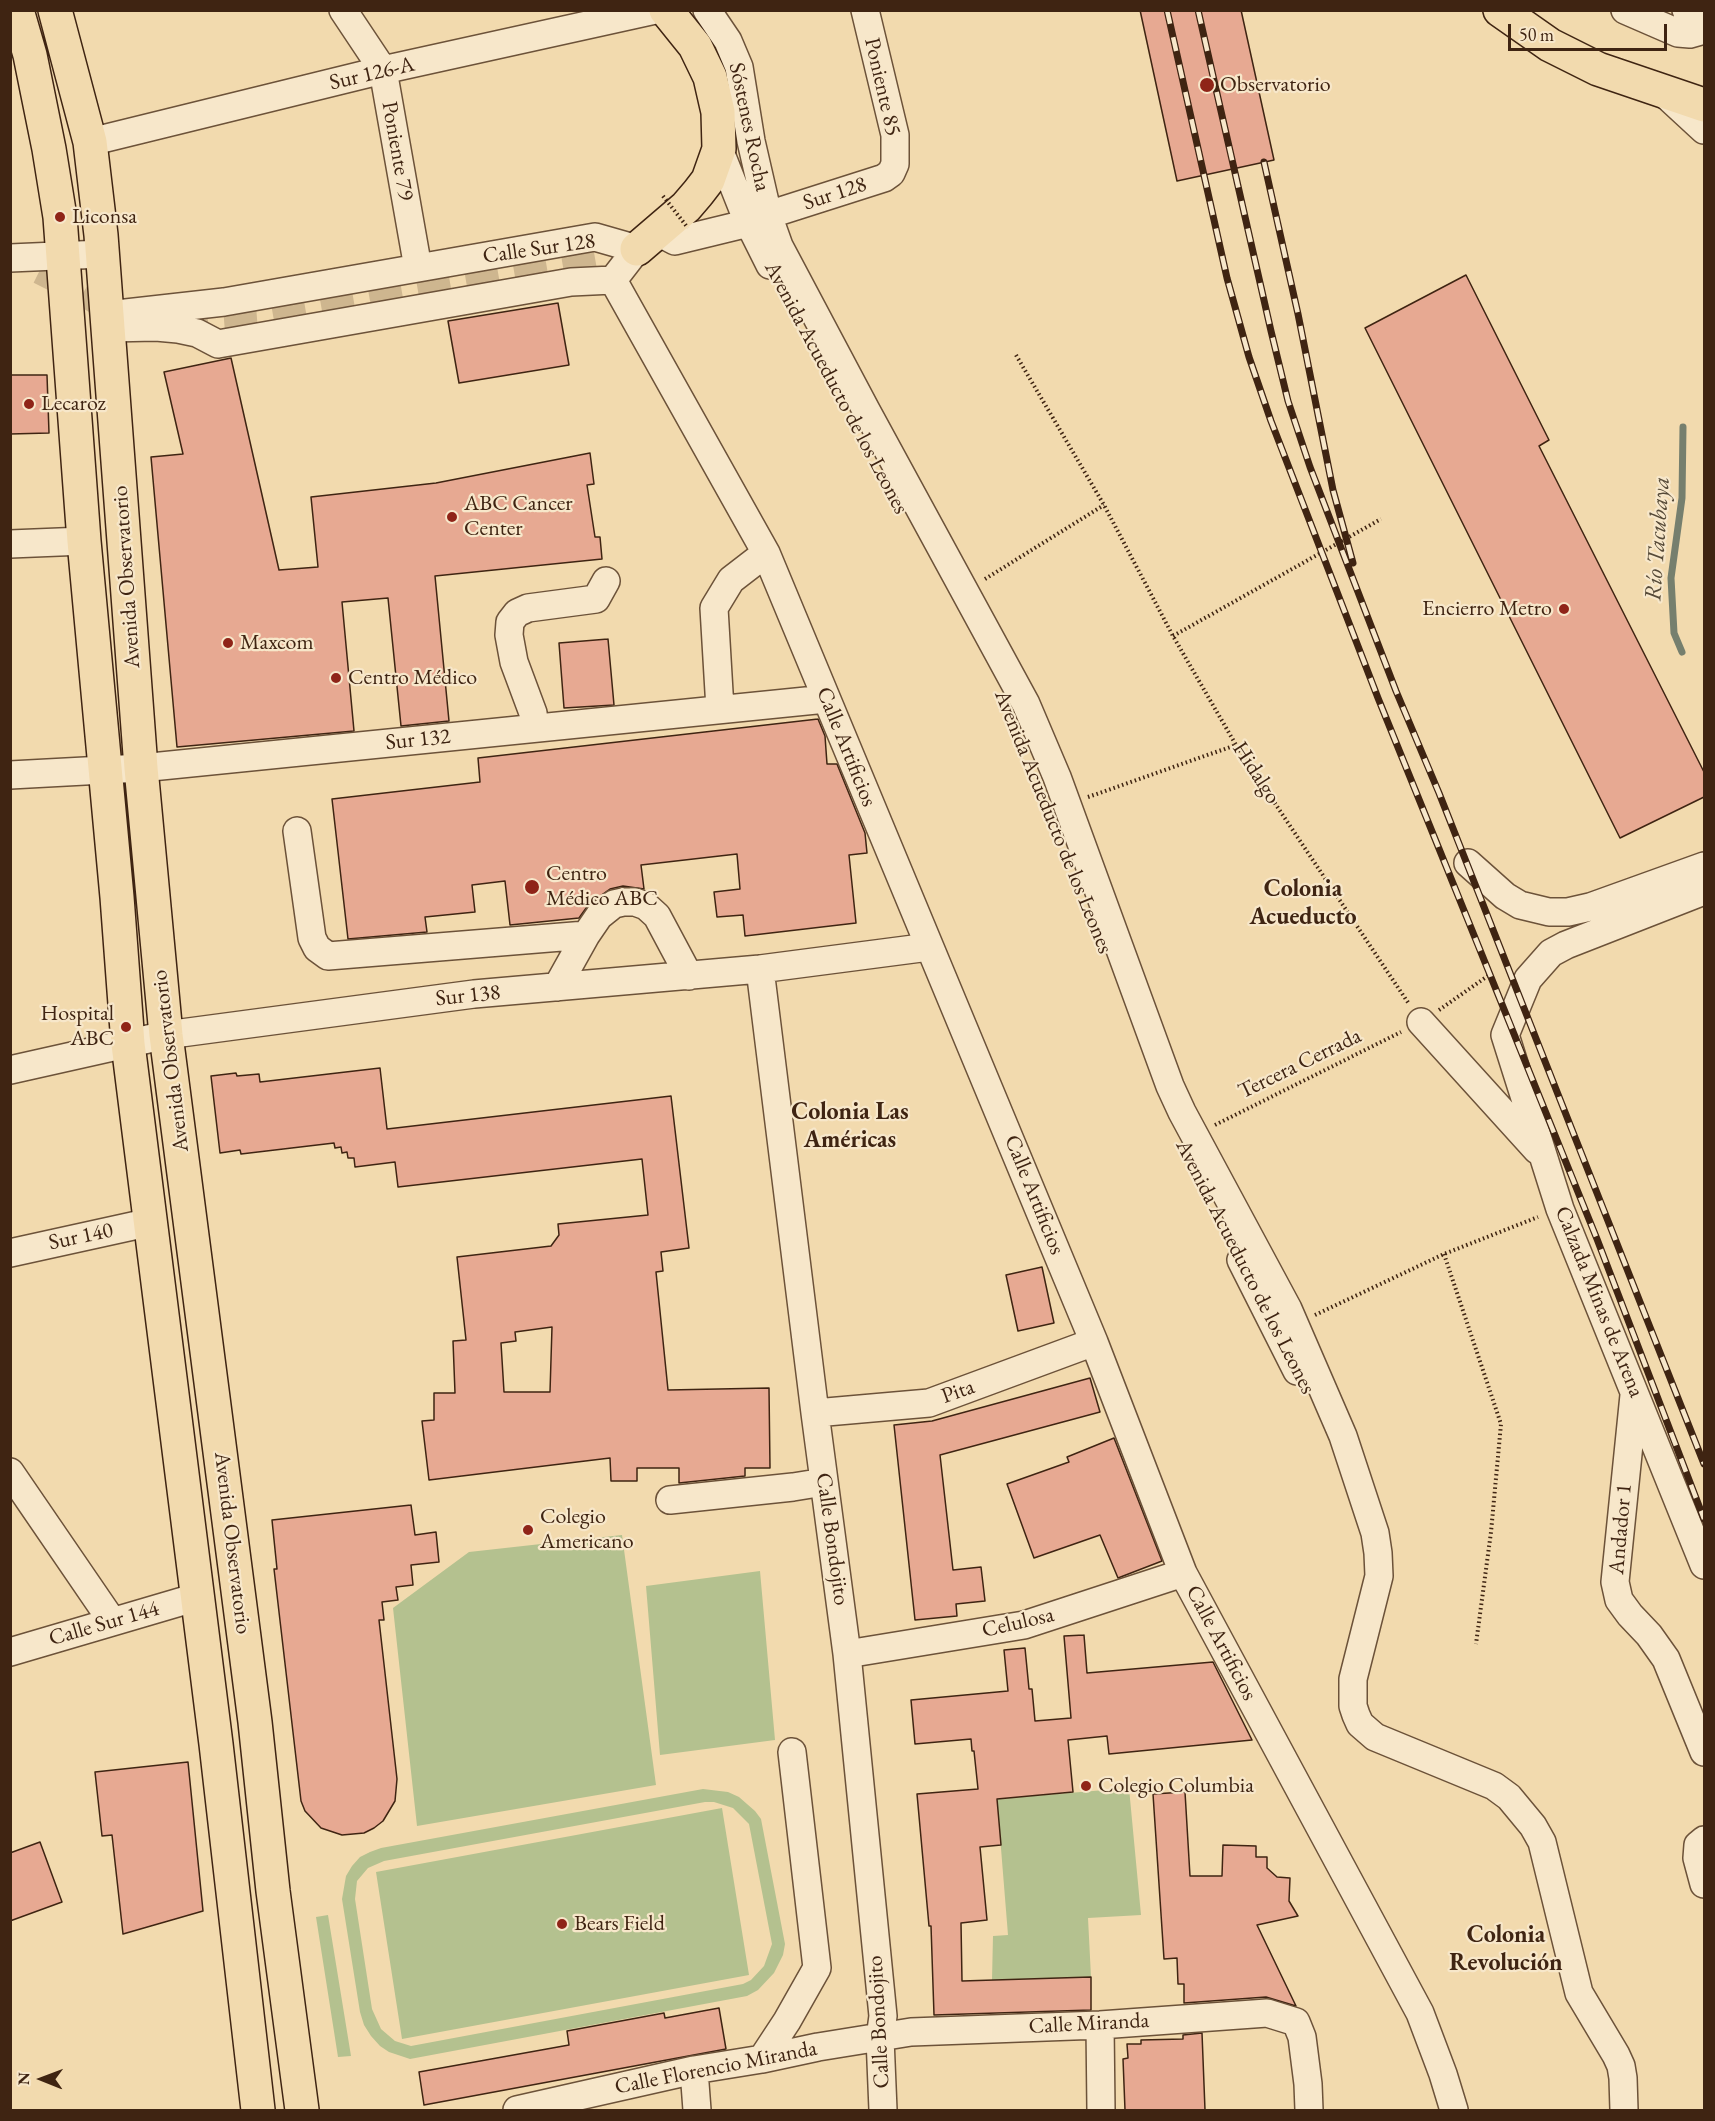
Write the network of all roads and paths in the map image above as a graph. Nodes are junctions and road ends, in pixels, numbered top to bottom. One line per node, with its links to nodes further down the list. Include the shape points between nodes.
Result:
1 (17, 10): 13 (main road, Avenida Observatorio)
2 (56, 10): 18 (main road, Avenida Observatorio)
3 (343, 10): 14 (street, Poniente 79)
4 (655, 10): 14 (street, Sur 126-A)
5 (666, 10): 19 (main road, via 695,46 710,77 718,112)
6 (706, 10): 22 (street, Sóstenes Rocha, via 728,41 739,67)
7 (865, 10): 20 (street, Poniente 85, via 894,135)
8 (1500, 10): 15 (main road, via 1550,45 1598,69)
9 (1625, 10): 12 (street, via 1678,33)
10 (1686, 10): 11 (street)
11 (1704, 15)
12 (1704, 30)
13 (20, 50): 26 (main road, Avenida Observatorio, via 50,149)
14 (383, 70): 18 (street, Sur 126-A); 28 (street, Poniente 79)
15 (1664, 93): 16 (main road); 17 (street)
16 (1704, 105)
17 (1704, 130)
18 (90, 142): 25 (main road, Avenida Observatorio)
19 (719, 149): 22 (street, Avenida Acueducto de los Leones); 24 (main road, via 708,180 698,193)
20 (895, 164): 22 (street, Sur 128, via 884,178)
21 (663, 196): 23 (path, bridge)
22 (758, 219): 24 (street, Sur 128, via 675,241); 40 (street, Avenida Acueducto de los Leones, via 788,265); 74 (street, Avenida Acueducto de los Leones, via 850,419 1013,710 1161,1099 1326,1430)
23 (688, 228)
24 (646, 240): 28 (street, Calle Sur 128, via 595,237); 29 (street, Calle Sur 128)
25 (102, 254): 26 (street); 31 (main road, Avenida Observatorio)
26 (63, 257): 27 (street); 36 (main road, Avenida Observatorio)
27 (10, 258)
28 (418, 268): 30 (street, Calle Sur 128)
29 (613, 280): 32 (street, Calle Sur 128, via 570,282); 38 (street, Calle Artificios)
30 (224, 302): 31 (street, Calle Sur 128); 32 (street, via 231,321)
31 (109, 322): 32 (street, via 178,329); 46 (main road, Avenida Observatorio)
32 (218, 344)
33 (1016, 355): 34 (path, Hidalgo)
34 (1104, 505): 40 (path); 41 (path, Hidalgo)
35 (1382, 519): 41 (path)
36 (84, 541): 37 (street); 47 (main road, Avenida Observatorio)
37 (10, 544)
38 (766, 553): 42 (street, Calle Artificios); 43 (street, via 732,580 714,608)
39 (606, 581): 44 (street, via 596,599 528,608 510,622 514,662)
40 (965, 591): 49 (street, Avenida Acueducto de los Leones, via 1026,704)
41 (1173, 636): 45 (path, Hidalgo)
42 (826, 699): 43 (street, Sur 132); 55 (street, Calle Artificios)
43 (720, 710): 44 (street, Sur 132)
44 (536, 728): 46 (street, Sur 132)
45 (1236, 745): 49 (path); 60 (path, Hidalgo)
46 (141, 768): 47 (street, Sur 132); 61 (main road, Avenida Observatorio)
47 (105, 770): 48 (street, Sur 132); 62 (main road, Avenida Observatorio)
48 (10, 775)
49 (1067, 805): 64 (street, Avenida Acueducto de los Leones, via 1170,1086)
50 (297, 831): 54 (street, via 312,938 328,956)
51 (1468, 863): 52 (street, via 1505,896 1520,905 1549,912 1590,908)
52 (1704, 867)
53 (1704, 891): 65 (street, Calzada Minas de Arena, via 1566,945 1551,953 1528,979 1505,1035)
54 (586, 935): 58 (street, via 599,916 614,904 635,902 646,906 657,916); 59 (street)
55 (929, 947): 56 (street, Sur 138); 71 (street, Calle Artificios)
56 (760, 969): 58 (street, Sur 138); 73 (street, Calle Bondojito)
57 (1492, 973): 60 (path, Tercera Cerrada)
58 (688, 976): 59 (street, Sur 138)
59 (557, 987): 61 (street, Sur 138, via 474,994)
60 (1422, 1022): 64 (path, Tercera Cerrada); 65 (street)
61 (166, 1035): 62 (street, Sur 138); 89 (main road, Avenida Observatorio, via 255,1722)
62 (128, 1044): 63 (street, Sur 138); 67 (main road, Avenida Observatorio)
63 (10, 1070)
64 (1194, 1135): 70 (street, Avenida Acueducto de los Leones)
65 (1544, 1158): 66 (street, Calzada Minas de Arena)
66 (1560, 1209): 69 (path); 72 (street, Calzada Minas de Arena)
67 (151, 1222): 68 (street, Sur 140); 80 (main road, Avenida Observatorio)
68 (10, 1253)
69 (1444, 1254): 70 (path); 82 (path, via 1501,1424)
70 (1295, 1325): 74 (street, Avenida Acueducto de los Leones)
71 (1094, 1342): 73 (street, Pita, via 929,1403); 79 (street, Calle Artificios)
72 (1634, 1390): 78 (street, Calzada Minas de Arena); 86 (street, Andador 1, via 1615,1582 1619,1600 1666,1659)
73 (815, 1413): 76 (street, Calle Bondojito)
74 (1354, 1470): 103 (street, Avenida Acueducto de los Leones, via 1375,1533 1379,1576 1353,1679 1356,1715 1375,1737 1494,1786 1516,1804 1533,1826 1542,1842 1578,1994 1621,2066)
75 (10, 1472): 81 (street)
76 (824, 1482): 77 (street); 84 (street, Calle Bondojito)
77 (670, 1500)
78 (1704, 1565)
79 (1184, 1573): 84 (street, Celulosa, via 1024,1625); 102 (street, Calle Artificios, via 1420,2013)
80 (197, 1597): 81 (street, Calle Sur 144); 90 (main road, Avenida Observatorio)
81 (112, 1621): 83 (street, Calle Sur 144)
82 (1476, 1644)
83 (10, 1652)
84 (848, 1654): 92 (street, Calle Bondojito, via 883,2016)
85 (792, 1752): 93 (street, via 817,1968)
86 (1704, 1752)
87 (1704, 1840): 88 (street, via 1698,1845 1696,1858)
88 (1704, 1884)
89 (273, 1891): 90 (main road); 96 (main road, Avenida Observatorio)
90 (234, 1895): 95 (main road, Avenida Observatorio)
91 (1100, 2025): 92 (street, Calle Miranda, via 910,2032); 100 (street); 101 (street, Calle Miranda, via 1267,2013 1296,2022 1302,2037)
92 (880, 2038): 93 (street, Calle Florencio Miranda); 99 (street, Calle Bondojito)
93 (762, 2059): 94 (street, Calle Florencio Miranda)
94 (694, 2070): 97 (street, Calle Florencio Miranda); 98 (street)
95 (258, 2110)
96 (302, 2110)
97 (517, 2110)
98 (697, 2110)
99 (883, 2110)
100 (1101, 2110)
101 (1309, 2110)
102 (1454, 2110)
103 (1624, 2110)

